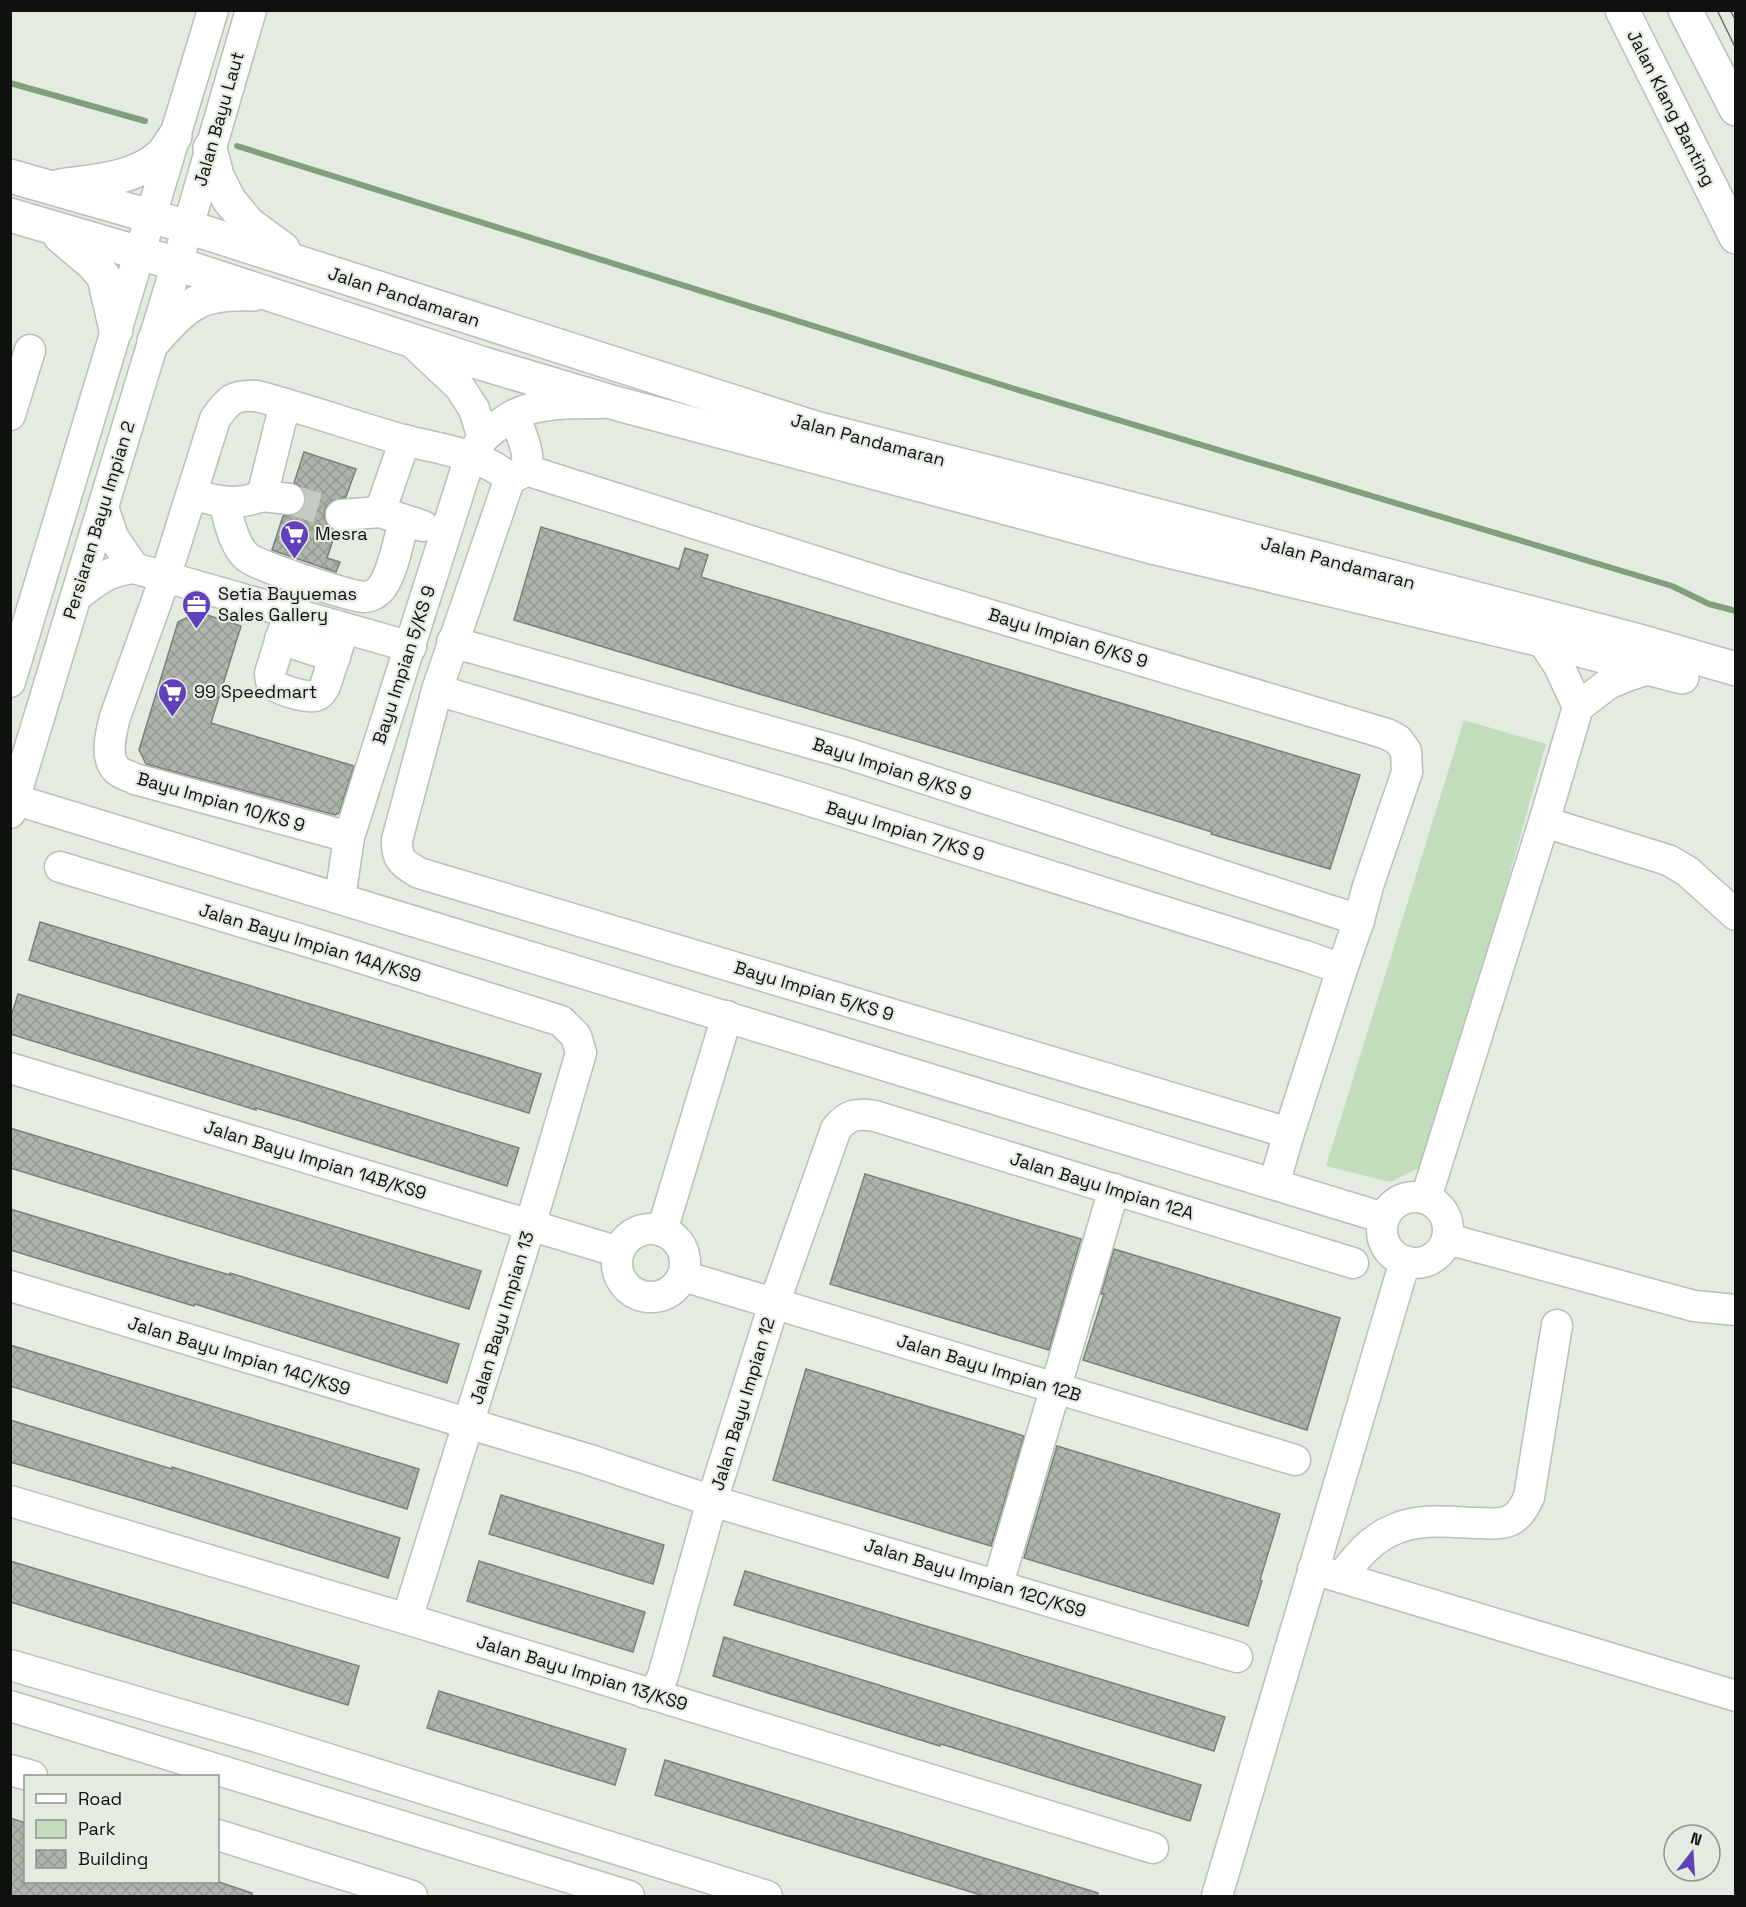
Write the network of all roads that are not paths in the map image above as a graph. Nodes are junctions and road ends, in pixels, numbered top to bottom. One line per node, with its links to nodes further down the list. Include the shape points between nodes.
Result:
1 (213, 10): 6 (street, Jalan Bayu Laut)
2 (251, 10): 7 (street, Jalan Bayu Laut)
3 (1622, 10): 14 (main road, Jalan Klang Banting)
4 (1685, 10): 5 (main road)
5 (1736, 109)
6 (175, 136): 9 (main road, via 159,157 141,169); 11 (street, Jalan Bayu Laut)
7 (210, 148): 13 (street, Jalan Bayu Laut); 17 (main road, via 217,176 229,200 249,224)
8 (10, 176): 9 (main road, Jalan Pandamaran)
9 (50, 187): 11 (main road, Jalan Pandamaran)
10 (10, 215): 12 (main road, Jalan Pandamaran)
11 (150, 216): 13 (main road, Jalan Pandamaran); 15 (street, Persiaran Bayu Impian 2)
12 (45, 225): 15 (main road, Jalan Pandamaran); 19 (main road, via 81,252 104,278)
13 (188, 227): 16 (street, Persiaran Bayu Impian 2); 17 (main road, Jalan Pandamaran)
14 (1736, 237)
15 (139, 253): 16 (main road, Jalan Pandamaran); 19 (street, Persiaran Bayu Impian 2)
16 (177, 264): 18 (main road, Jalan Pandamaran); 21 (street, Persiaran Bayu Impian 2)
17 (306, 265): 46 (main road, Jalan Pandamaran, via 815,428)
18 (276, 296): 20 (main road, Jalan Pandamaran); 21 (main road, via 228,293 197,301 176,316)
19 (116, 330): 47 (street, Persiaran Bayu Impian 2)
20 (408, 338): 23 (main road, Jalan Pandamaran); 28 (street, via 459,386 474,409)
21 (154, 341): 32 (street, Persiaran Bayu Impian 2)
22 (30, 350): 25 (street)
23 (615, 403): 26 (street, via 552,406); 41 (main road, Jalan Pandamaran, via 1156,548)
24 (285, 404): 27 (street, Bayu Impian 6/KS 9); 30 (street, Bayu Impian 10/KS 9, via 250,395 230,400 215,418); 31 (street, via 275,497)
25 (10, 415)
26 (514, 416): 28 (street); 29 (street, via 528,460)
27 (405, 440): 28 (street, Bayu Impian 6/KS 9, via 432,446); 34 (street)
28 (476, 447): 29 (street, Bayu Impian 6/KS 9, via 487,462); 35 (street, Bayu Impian 5/KS 9)
29 (518, 474): 42 (street); 57 (street, Bayu Impian 6/KS 9, via 1387,734 1406,751 1407,772)
30 (190, 494): 31 (street); 37 (street, Bayu Impian 10/KS 9)
31 (224, 502): 34 (street, via 237,544 247,558 366,597 377,593 385,583)
32 (103, 507): 36 (street, via 113,537); 38 (street, Persiaran Bayu Impian 2)
33 (341, 515): 34 (street)
34 (392, 516): 35 (street)
35 (446, 533): 43 (street, Bayu Impian 5/KS 9)
36 (134, 568): 37 (street); 38 (street, via 107,574)
37 (165, 578): 39 (street); 53 (street, Bayu Impian 10/KS 9, via 115,717 110,757 117,770 135,779)
38 (76, 597): 51 (street, Persiaran Bayu Impian 2)
39 (285, 626): 40 (street); 44 (street); 44 (street, via 270,673 273,684 279,688 307,697 320,694)
40 (344, 628): 43 (street); 44 (street)
41 (1542, 640): 45 (main road, Jalan Pandamaran); 50 (street)
42 (452, 642): 48 (street); 57 (street, Bayu Impian 8/KS 9, via 846,753)
43 (411, 647): 53 (street, Bayu Impian 5/KS 9)
44 (335, 657)
45 (1651, 668): 49 (main road, Jalan Pandamaran); 50 (street, via 1608,684)
46 (1736, 669)
47 (10, 682)
48 (437, 690): 58 (street, Bayu Impian 7/KS 9, via 795,796); 63 (street, Bayu Impian 5/KS 9, via 397,840 399,857 419,873)
49 (1736, 691)
50 (1578, 707): 52 (street)
51 (12, 803): 55 (street)
52 (1544, 822): 56 (street, via 1668,860 1687,871); 66 (street)
53 (349, 837): 55 (street, Bayu Impian 5/KS 9)
54 (60, 867): 60 (street, Jalan Bayu Impian 14A/KS9)
55 (340, 898): 59 (street)
56 (1736, 915)
57 (1359, 920): 58 (street, Bayu Impian 6/KS 9)
58 (1342, 969): 63 (street)
59 (726, 1016): 64 (street); 69 (street)
60 (561, 1021): 68 (street, Jalan Bayu Impian 13, via 576,1036 581,1053)
61 (10, 1068): 68 (street, Jalan Bayu Impian 14B/KS9)
62 (851, 1116): 65 (street, Jalan Bayu Impian 12A, via 875,1116); 76 (street, Jalan Bayu Impian 12, via 836,1129)
63 (1289, 1133): 64 (street)
64 (1274, 1184): 67 (street)
65 (1114, 1189): 73 (street, Jalan Bayu Impian 12A); 79 (street)
66 (1426, 1198): 67 (street, via 1396,1202); 70 (street, via 1447,1219)
67 (1384, 1218): 72 (street, via 1383,1239 1395,1257)
68 (530, 1226): 71 (street, Jalan Bayu Impian 14B/KS9); 80 (street, Jalan Bayu Impian 13)
69 (662, 1231): 71 (street, via 633,1234); 74 (street, via 682,1249)
70 (1448, 1239): 72 (street, via 1436,1257 1426,1262); 77 (street, via 1694,1306)
71 (619, 1252): 74 (street, via 621,1277 639,1295 665,1294)
72 (1405, 1262): 84 (street)
73 (1353, 1263)
74 (683, 1276): 76 (street, Jalan Bayu Impian 12B)
75 (10, 1286): 80 (street, Jalan Bayu Impian 14C/KS9)
76 (774, 1304): 79 (street, Jalan Bayu Impian 12B); 83 (street, Jalan Bayu Impian 12)
77 (1736, 1310)
78 (1557, 1325): 84 (street, via 1529,1497 1518,1515 1498,1523 1435,1521 1397,1528)
79 (1056, 1388): 81 (street, Jalan Bayu Impian 12B); 85 (street)
80 (468, 1424): 83 (street, Jalan Bayu Impian 14C/KS9); 86 (street, Jalan Bayu Impian 13)
81 (1296, 1460)
82 (10, 1500): 86 (street, Jalan Bayu Impian 13/KS9)
83 (712, 1501): 85 (street, Jalan Bayu Impian 12C/KS9); 89 (street, Jalan Bayu Impian 12, via 663,1676 656,1690)
84 (1327, 1573): 90 (street); 99 (street)
85 (998, 1584): 87 (street, Jalan Bayu Impian 12C/KS9)
86 (407, 1618): 89 (street, Jalan Bayu Impian 13/KS9)
87 (1237, 1656)
88 (10, 1665): 98 (street, via 264,1739)
89 (645, 1693): 95 (street, Jalan Bayu Impian 13/KS9)
90 (1736, 1696)
91 (10, 1706): 97 (street)
92 (10, 1770): 93 (street)
93 (29, 1775)
94 (219, 1835): 96 (street)
95 (1153, 1848)
96 (412, 1896)
97 (629, 1896)
98 (767, 1896)
99 (1217, 1896)

